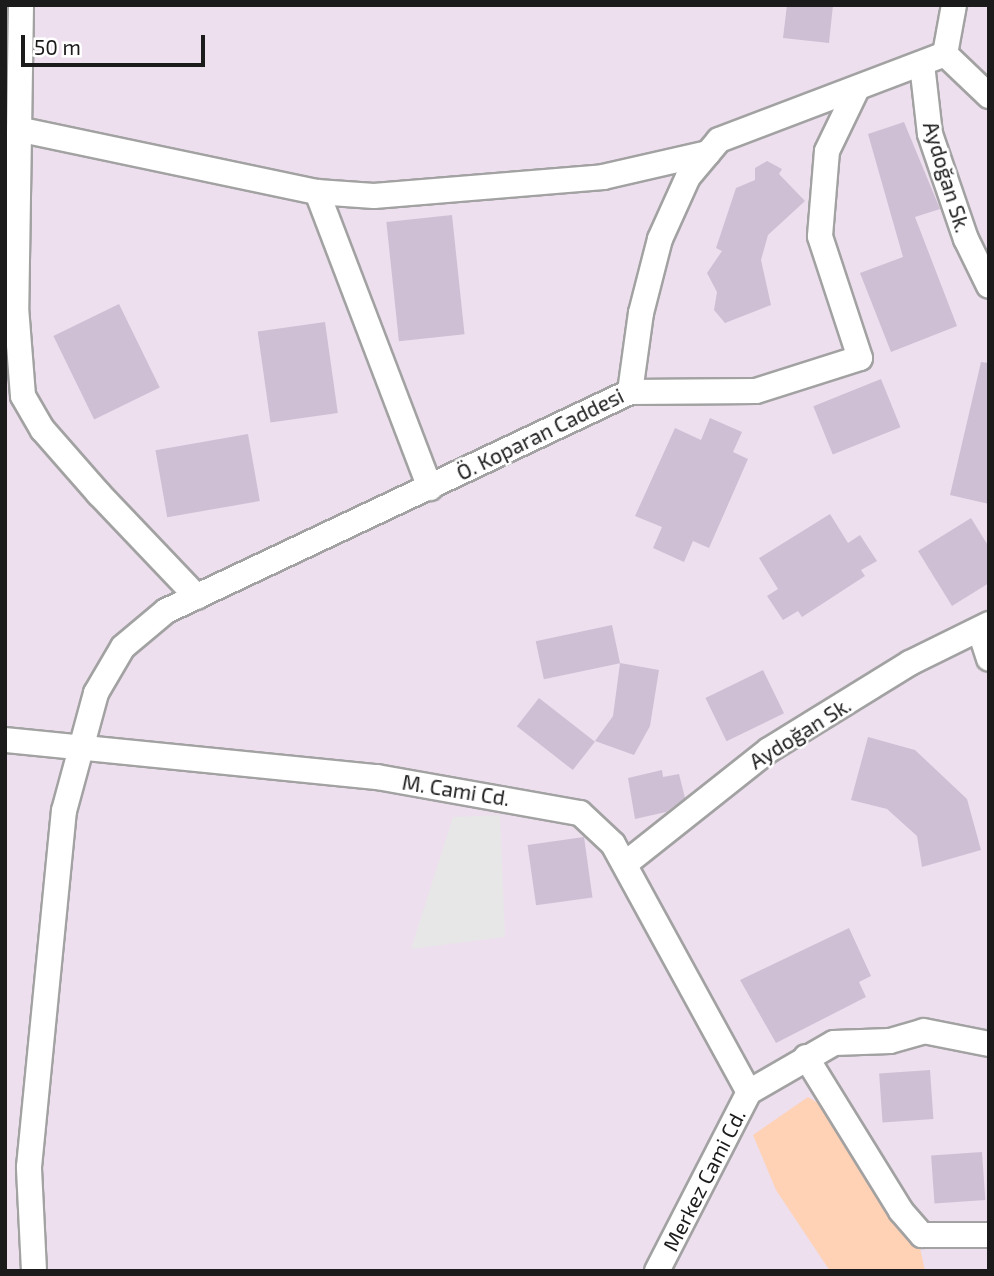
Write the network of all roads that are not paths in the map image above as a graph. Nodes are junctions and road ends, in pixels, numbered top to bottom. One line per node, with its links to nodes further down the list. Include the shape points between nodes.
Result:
1 (21, 5): 7 (street)
2 (954, 5): 3 (street)
3 (945, 54): 4 (street, Ö. Koparan Caddesi); 6 (street)
4 (922, 64): 5 (street, Ö. Koparan Caddesi); 10 (street, Aydoğan Sk., via 930,134 966,239)
5 (857, 89): 8 (street, Ö. Koparan Caddesi, via 791,109 719,141); 11 (street, via 827,150 820,236 860,358 756,391)
6 (989, 96)
7 (22, 130): 9 (street); 13 (street, via 16,307 23,397 43,430)
8 (708, 153): 9 (street, via 603,177 374,196); 11 (street, Ö. Koparan Caddesi, via 688,177 660,239 641,313)
9 (317, 192): 12 (street)
10 (989, 286)
11 (630, 392): 12 (street, Ö. Koparan Caddesi, via 547,427)
12 (430, 488): 13 (street, Ö. Koparan Caddesi)
13 (197, 597): 17 (street, Ö. Koparan Caddesi, via 166,611 123,647 96,694)
14 (985, 628): 15 (street); 18 (street, Aydoğan Sk., via 910,663 769,750)
15 (989, 659)
16 (5, 740): 17 (street, M. Cami Cd.)
17 (81, 746): 18 (street, M. Cami Cd., via 377,777 533,802 580,813 613,844); 23 (street, Ö. Koparan Caddesi, via 64,811 29,1167)
18 (625, 864): 21 (street, M. Cami Cd.)
19 (989, 1044): 20 (street, Merkez Cami Cd., via 924,1031 890,1041 835,1043)
20 (806, 1057): 21 (street, Merkez Cami Cd.); 22 (street, via 901,1211 922,1235)
21 (749, 1092): 24 (street, Merkez Cami Cd.)
22 (989, 1235)
23 (34, 1271)
24 (657, 1271)

